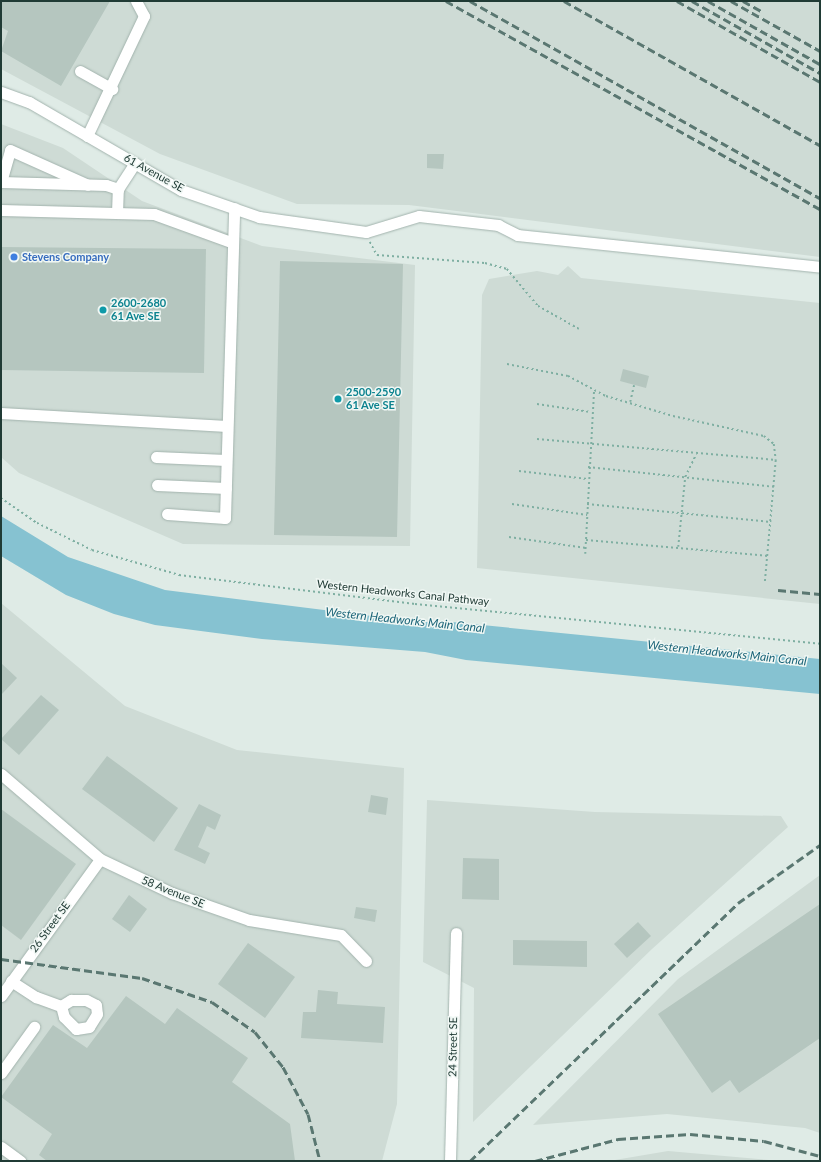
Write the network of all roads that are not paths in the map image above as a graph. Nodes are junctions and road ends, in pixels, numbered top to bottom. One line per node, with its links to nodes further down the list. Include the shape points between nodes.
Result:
1 (136, 1): 3 (street, via 144,16)
2 (80, 71): 3 (street)
3 (112, 89): 5 (street)
4 (1, 92): 5 (street, 61 Avenue SE, via 29,102)
5 (87, 136): 6 (street, 61 Avenue SE)
6 (135, 163): 9 (street); 10 (street, 61 Avenue SE, via 181,190)
7 (1, 182): 8 (street); 8 (street, via 10,150)
8 (88, 185): 9 (street)
9 (118, 189): 12 (street)
10 (234, 208): 13 (street); 14 (street, 61 Avenue SE, via 259,217 366,232 419,216 498,225 518,235)
11 (1, 210): 12 (street)
12 (117, 213): 13 (street, via 154,214)
13 (231, 242): 16 (street)
14 (820, 267)
15 (1, 413): 16 (street)
16 (227, 426): 18 (street)
17 (156, 457): 18 (street)
18 (226, 460): 20 (street)
19 (157, 486): 20 (street)
20 (226, 488): 21 (street, via 225,518)
21 (168, 514)
22 (1, 774): 23 (street, 58 Avenue SE)
23 (100, 859): 25 (street, 58 Avenue SE, via 172,893 250,920 341,934); 26 (street, 26 Street SE)
24 (456, 933): 33 (street, 24 Street SE)
25 (366, 961)
26 (11, 981): 27 (street, 26 Street SE); 28 (street, via 36,997)
27 (1, 996)
28 (61, 1006)
29 (34, 1027): 30 (street)
30 (1, 1073)
31 (1, 1147): 32 (street)
32 (20, 1161)
33 (450, 1161)

